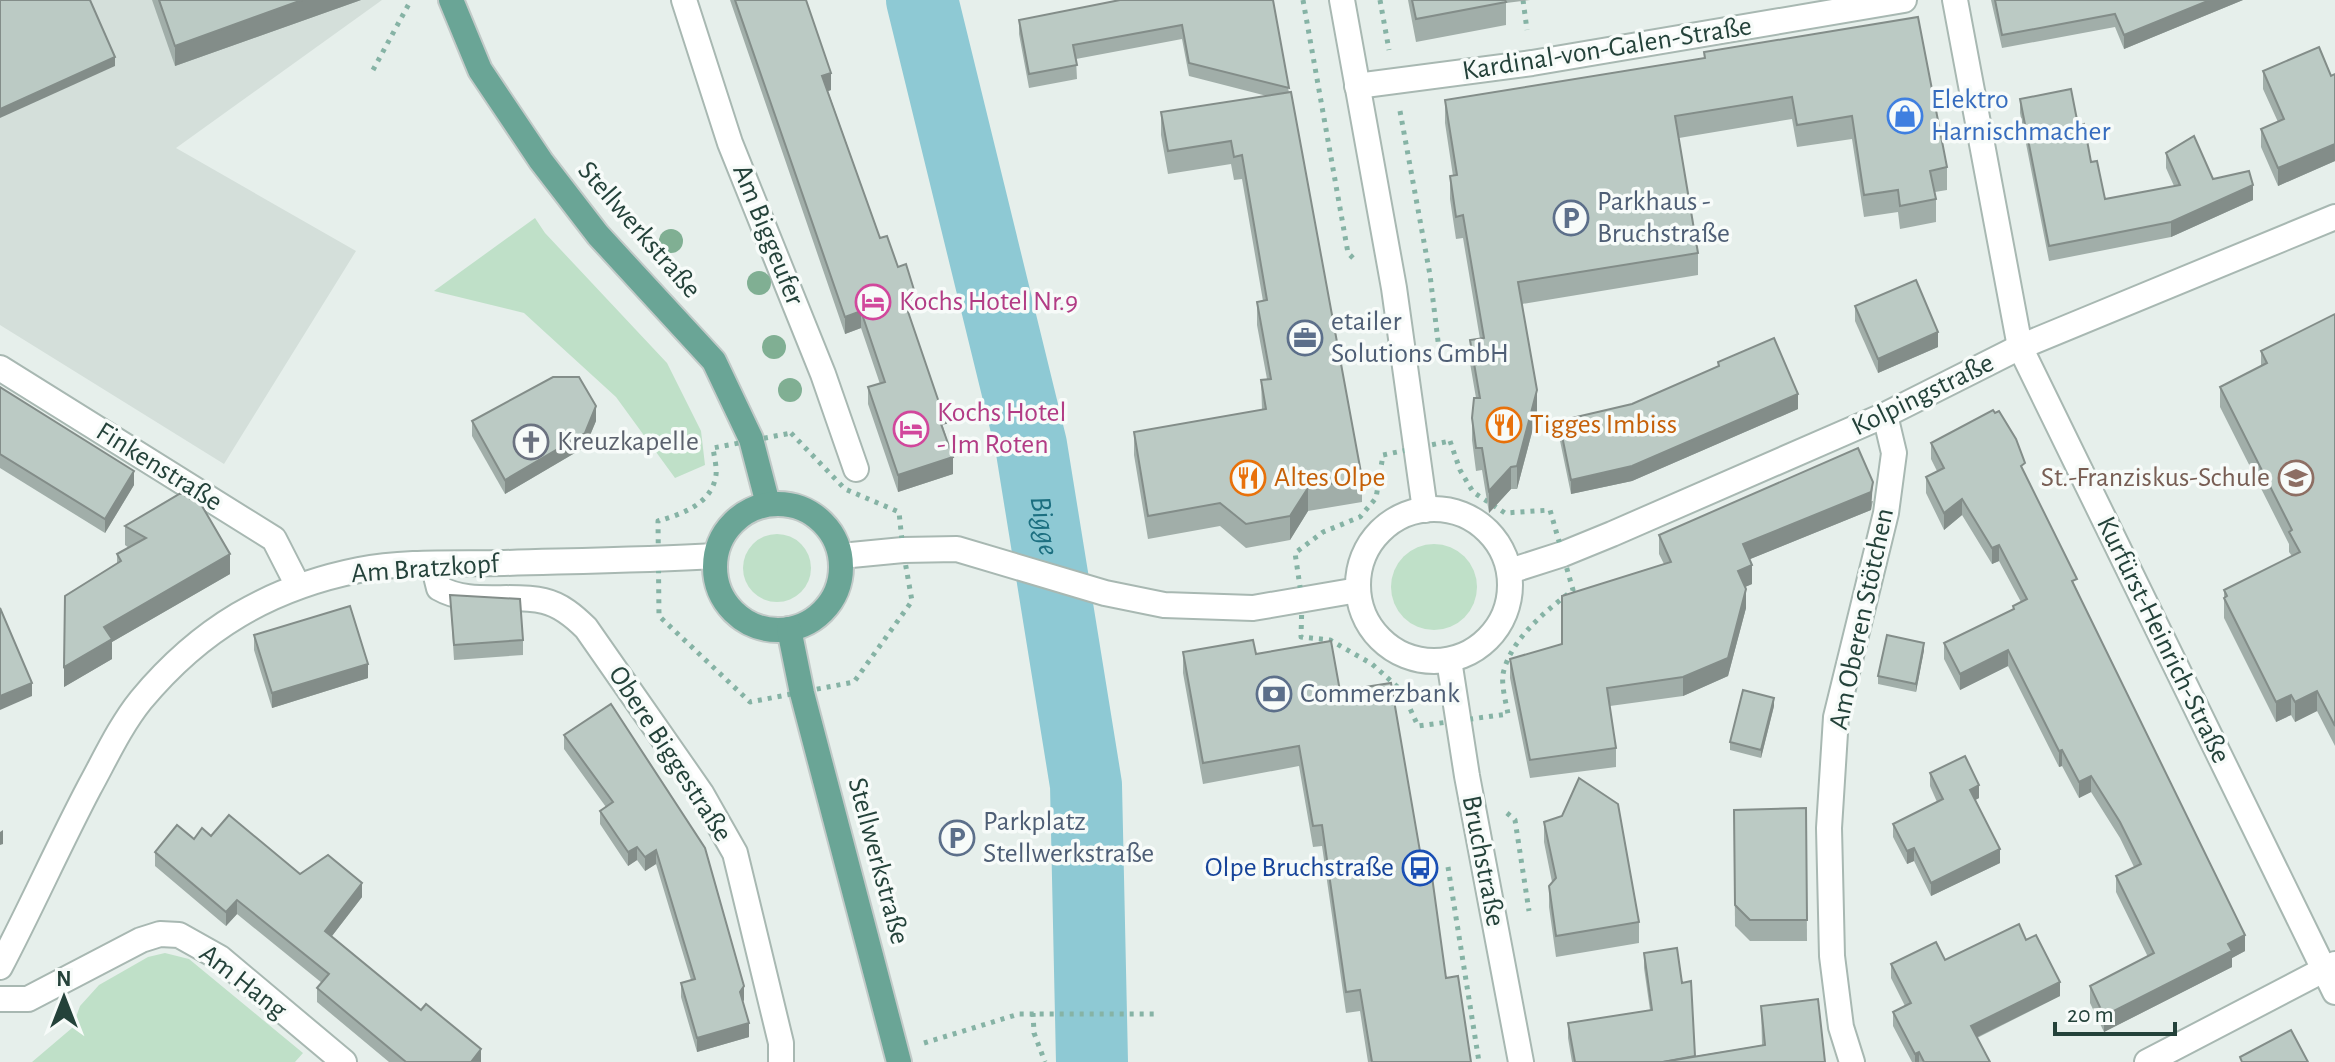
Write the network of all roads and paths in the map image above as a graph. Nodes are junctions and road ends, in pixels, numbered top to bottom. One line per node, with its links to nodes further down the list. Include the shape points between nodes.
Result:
1 (411, 0): 8 (path)
2 (451, 0): 15 (main road, Stellwerkstraße, via 480,70 523,135 598,235 714,361)
3 (684, 0): 17 (street, Am Biggeufer, via 730,143)
4 (1303, 0): 11 (path, via 1348,253)
5 (1342, 0): 9 (street)
6 (1904, 0): 9 (street, Kardinal-von-Galen-Straße, via 1532,63)
7 (1955, 0): 12 (street, Kurfürst-Heinrich-Straße)
8 (373, 70)
9 (1357, 86): 16 (street)
10 (2335, 217): 12 (street, Kolpingstraße)
11 (1356, 262)
12 (2020, 347): 14 (street, Kolpingstraße); 33 (street, Kurfürst-Heinrich-Straße)
13 (0, 368): 26 (street, Finkenstraße, via 274,539)
14 (1885, 415): 20 (street, Kolpingstraße); 43 (street, Am Oberen Stötchen, via 1894,453 1886,513 1836,717 1829,828 1832,956 1841,1027)
15 (751, 439): 18 (main road, Stellwerkstraße); 23 (path, via 713,448 716,475 705,499 658,521)
16 (1416, 447): 19 (street); 20 (path, via 1450,441 1473,492 1505,513 1550,510); 28 (path, via 1383,455 1376,498 1360,517 1323,532 1295,553)
17 (856, 469)
18 (768, 504): 21 (main road, via 734,522); 22 (main road, via 788,503 815,516)
19 (1425, 510): 25 (street, via 1470,517 1502,549); 27 (street, via 1383,528 1368,546)
20 (1563, 554): 25 (street, Kolpingstraße); 31 (path, via 1573,590 1516,646 1503,672 1508,714)
21 (715, 556): 23 (street, Am Bratzkopf); 29 (main road, via 721,595 733,612 749,624)
22 (841, 556): 28 (street, via 957,549 1164,605 1253,608); 29 (main road, via 841,576 823,611)
23 (659, 559): 24 (street, Am Bratzkopf)
24 (433, 564): 26 (street, Am Bratzkopf, via 361,570); 40 (street, Obere Biggestraße, via 439,588 453,596 545,601 570,612 586,628 701,793 735,853 781,1043)
25 (1510, 571): 30 (street, via 1511,595 1504,618 1490,638)
26 (298, 586): 32 (street, Am Bratzkopf, via 221,624 184,654 140,702 107,754)
27 (1358, 590): 28 (street); 30 (street, via 1364,616 1398,653 1423,661)
28 (1302, 600): 31 (path, via 1301,637 1330,640 1372,664 1402,691 1418,726)
29 (789, 629): 38 (main road, Stellwerkstraße)
30 (1449, 660): 31 (street, Bruchstraße)
31 (1458, 720): 42 (street, Bruchstraße)
32 (0, 967)
33 (2329, 967): 34 (street, Kurfürst-Heinrich-Straße); 44 (street)
34 (2335, 992)
35 (0, 999): 39 (street, Am Hang, via 28,999 141,940 179,935 220,958)
36 (1033, 1013): 37 (path); 38 (path); 41 (path)
37 (1154, 1014)
38 (898, 1056)
39 (344, 1062)
40 (781, 1062)
41 (1045, 1062)
42 (1521, 1062)
43 (1852, 1062)
44 (2147, 1062)

